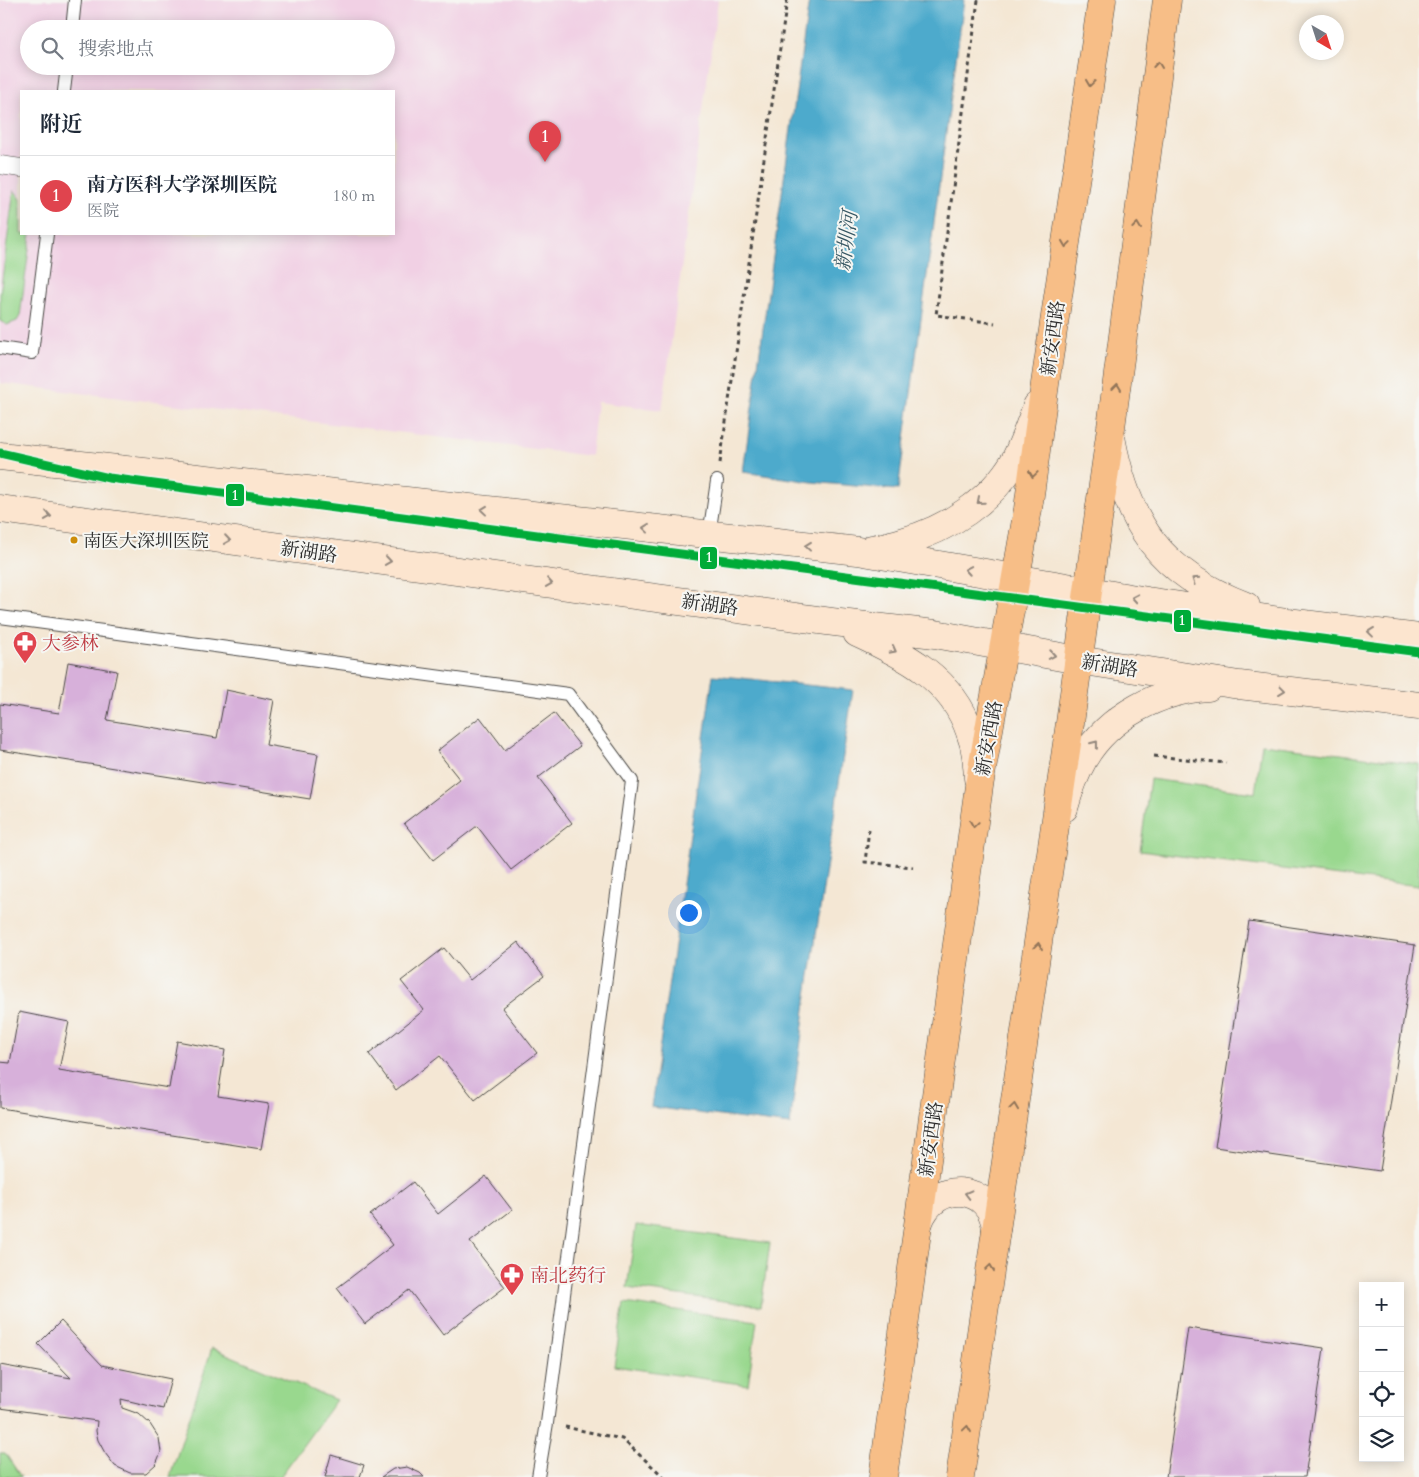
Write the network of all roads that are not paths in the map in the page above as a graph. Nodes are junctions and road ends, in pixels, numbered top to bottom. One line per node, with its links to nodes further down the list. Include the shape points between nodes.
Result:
1 (75, 0): 5 (lane)
2 (1084, 0): 6 (main road)
3 (1102, 0): 6 (main road, 新安西路)
4 (1170, 6): 14 (main road, one-way to 4)
5 (73, 20)
6 (1095, 52): 13 (main road, 新安西路, one-way to 13)
7 (66, 75): 8 (lane)
8 (64, 90)
9 (0, 166): 10 (street)
10 (20, 168)
11 (47, 235): 12 (lane, via 32,352)
12 (0, 348)
13 (1045, 384): 19 (main road, one-way to 19, via 1027,435 1014,460 979,503 952,522 928,533 902,543); 20 (main road, 新安西路, one-way to 20)
14 (1110, 435): 21 (main road); 24 (main road, one-way to 14, via 1205,588 1177,569 1158,549 1138,521 1122,486)
15 (0, 456): 18 (main road, one-way to 15)
16 (717, 481): 18 (lane)
17 (0, 509): 23 (main road, 新湖路, one-way to 23)
18 (709, 535): 19 (main road, one-way to 18)
19 (858, 551): 20 (main road, one-way to 19)
20 (1016, 578): 21 (main road); 26 (main road, 新安西路)
21 (1088, 590): 24 (main road, one-way to 21); 27 (main road)
22 (0, 617): 34 (lane, via 568,694 632,781)
23 (833, 622): 26 (main road, 新湖路, via 935,634); 30 (main road, one-way to 30, via 895,650 943,687 970,732)
24 (1287, 622): 25 (main road, one-way to 24)
25 (1419, 638)
26 (1004, 647): 27 (main road, 新湖路, one-way to 27); 30 (main road, 新安西路)
27 (1078, 660): 28 (main road, 新湖路); 31 (main road)
28 (1239, 685): 29 (main road, 新湖路, one-way to 29); 31 (main road, one-way to 28, via 1071,784 1085,756 1102,734 1142,705 1171,694 1200,687)
29 (1419, 706)
30 (979, 786): 32 (main road, 新安西路, one-way to 32)
31 (1051, 853): 33 (main road, one-way to 31)
32 (918, 1222): 33 (main road, one-way to 32, via 994,1215 986,1204 964,1192 939,1196 929,1204); 35 (main road, 新安西路)
33 (996, 1229): 36 (main road, one-way to 33)
34 (538, 1477)
35 (884, 1477)
36 (960, 1477)

